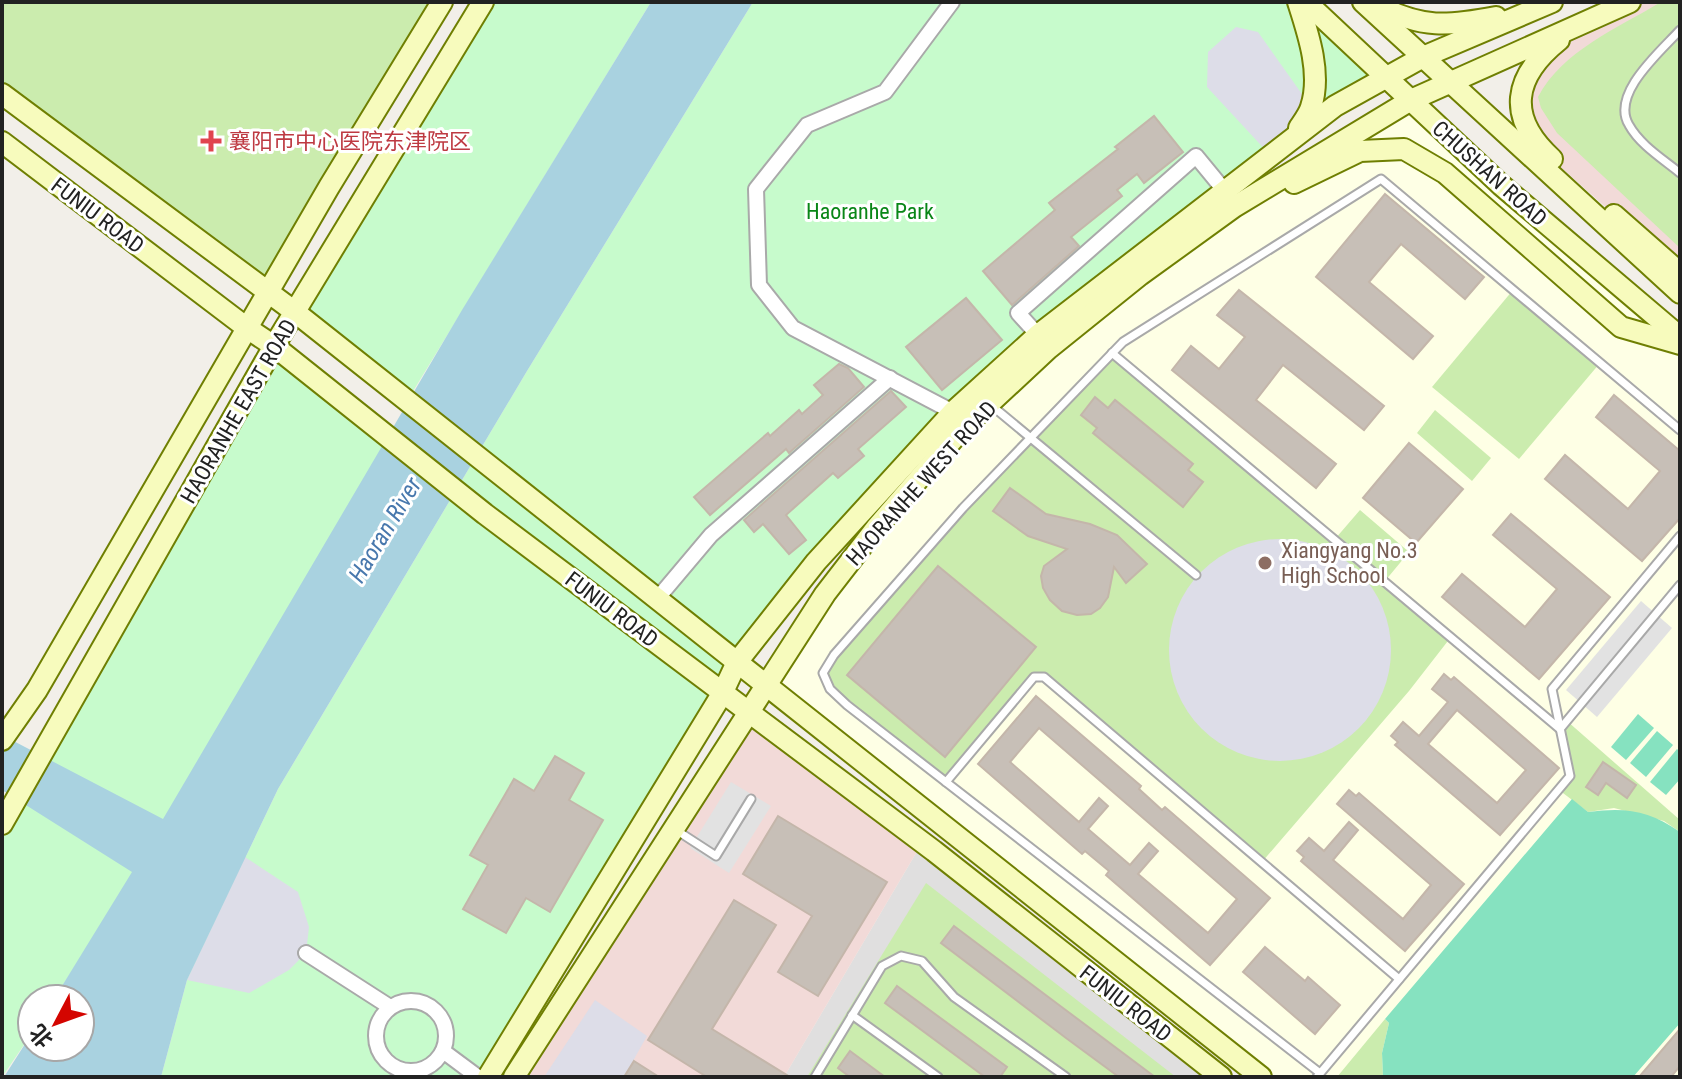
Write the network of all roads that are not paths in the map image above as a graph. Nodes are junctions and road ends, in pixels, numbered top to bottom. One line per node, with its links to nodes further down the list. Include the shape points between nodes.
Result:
1 (442, 2): 24 (street, HAORANHE EAST ROAD)
2 (483, 2): 26 (street, HAORANHE EAST ROAD)
3 (952, 2): 33 (street, via 885,92 807,125 756,189 759,285 793,328)
4 (1298, 2): 18 (street, via 1311,50 1314,90 1311,108)
5 (1306, 2): 14 (street, CHUSHAN ROAD)
6 (1363, 2): 13 (street, CHUSHAN ROAD)
7 (1372, 2): 10 (street, via 1399,17 1453,25)
8 (1552, 2): 10 (street, HAORANHE WEST ROAD)
9 (1630, 2): 11 (street, HAORANHE WEST ROAD)
10 (1532, 11): 13 (street, HAORANHE WEST ROAD)
11 (1577, 25): 15 (street, HAORANHE WEST ROAD); 23 (street, via 1526,73 1518,99 1526,126 1538,147)
12 (1680, 30): 20 (lane, via 1632,83 1625,113 1647,146)
13 (1423, 57): 14 (street, HAORANHE WEST ROAD); 15 (street, CHUSHAN ROAD)
14 (1384, 77): 17 (street, CHUSHAN ROAD); 18 (street, HAORANHE WEST ROAD)
15 (1449, 81): 17 (street, HAORANHE WEST ROAD); 25 (street, CHUSHAN ROAD)
16 (2, 94): 24 (street)
17 (1411, 100): 21 (street, HAORANHE WEST ROAD); 29 (street, CHUSHAN ROAD, via 1501,185)
18 (1293, 138): 22 (street, HAORANHE WEST ROAD)
19 (2, 142): 27 (street, FUNIU ROAD)
20 (1680, 173)
21 (1262, 189): 30 (street, via 1290,185 1360,151 1404,149 1445,173 1621,327); 34 (street, HAORANHE WEST ROAD, via 1140,275)
22 (1224, 190): 28 (street, HAORANHE WEST ROAD); 28 (street, via 1196,156 1018,313)
23 (1680, 273)
24 (267, 293): 26 (street); 27 (street, HAORANHE EAST ROAD)
25 (1680, 293)
26 (295, 312): 31 (street, HAORANHE EAST ROAD); 41 (street)
27 (247, 328): 31 (street, FUNIU ROAD); 47 (street, HAORANHE EAST ROAD, via 37,690)
28 (1038, 335): 35 (street, HAORANHE WEST ROAD)
29 (1680, 337)
30 (1680, 344)
31 (274, 346): 44 (street, FUNIU ROAD); 50 (street, HAORANHE EAST ROAD)
32 (1112, 353): 36 (lane, via 1242,264 1381,179); 37 (lane); 46 (lane)
33 (890, 378): 35 (street); 41 (street, via 711,535)
34 (990, 404): 37 (lane); 43 (street, HAORANHE WEST ROAD, via 876,528 825,594)
35 (953, 412): 42 (street, HAORANHE WEST ROAD, via 816,562)
36 (1680, 430)
37 (1029, 437): 39 (lane); 48 (lane, via 823,673 847,705)
38 (1680, 536): 46 (lane, via 1552,689)
39 (1196, 575)
40 (1680, 585): 46 (lane)
41 (657, 599): 42 (street)
42 (737, 662): 43 (street); 44 (street, HAORANHE WEST ROAD)
43 (767, 685): 45 (street, HAORANHE WEST ROAD); 65 (street)
44 (722, 694): 45 (street, FUNIU ROAD); 59 (street, HAORANHE WEST ROAD)
45 (748, 715): 51 (street, HAORANHE WEST ROAD); 64 (street, FUNIU ROAD, via 934,851)
46 (1560, 729): 53 (lane, via 1570,776)
47 (2, 740)
48 (946, 782): 53 (lane, via 1034,677 1044,677); 57 (lane)
49 (751, 799): 51 (lane, via 716,856)
50 (2, 824)
51 (674, 828): 60 (street, HAORANHE WEST ROAD)
52 (306, 953): 54 (street)
53 (1399, 979): 57 (lane)
54 (390, 1007): 56 (street, via 412,1000 434,1008 446,1028); 56 (street, via 376,1037 378,1049 393,1066 416,1071)
55 (852, 1015): 61 (lane); 62 (lane); 63 (lane, via 882,966 901,956 922,961 954,997)
56 (443, 1051): 58 (street)
57 (1319, 1075)
58 (478, 1077)
59 (488, 1077)
60 (514, 1077)
61 (815, 1077)
62 (938, 1077)
63 (1066, 1077)
64 (1221, 1077)
65 (1261, 1077)

